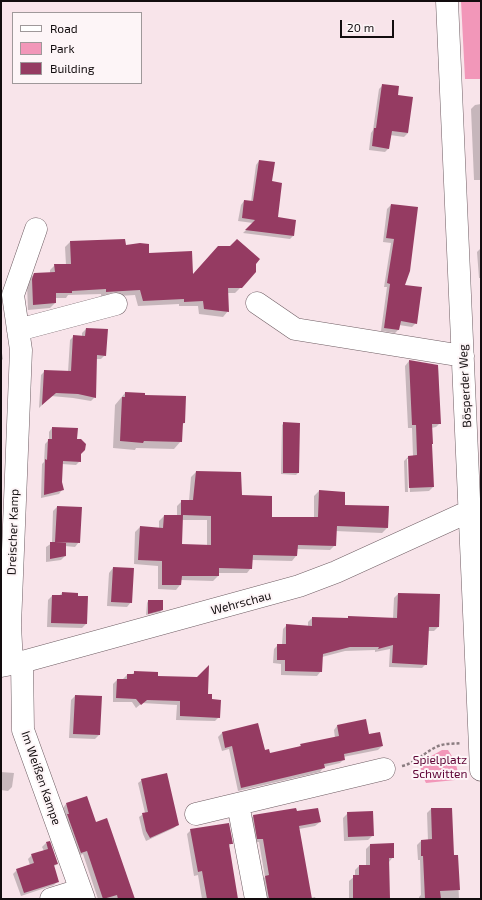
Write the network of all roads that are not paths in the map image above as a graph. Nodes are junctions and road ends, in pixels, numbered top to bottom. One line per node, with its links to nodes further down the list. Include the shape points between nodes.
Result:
1 (447, 1): 6 (street, Bösperder Weg)
2 (36, 229): 5 (street, Dreischer Kamp, via 13,295)
3 (257, 303): 6 (street, via 295,329)
4 (116, 304): 5 (street)
5 (18, 330): 7 (street, Dreischer Kamp, via 21,350)
6 (463, 356): 8 (street, Bösperder Weg)
7 (10, 401): 9 (street, Dreischer Kamp)
8 (470, 511): 9 (street, Wehrschau, via 336,572 299,586); 11 (street, Bösperder Weg)
9 (12, 664): 14 (street, Im Weißen Kampe, via 23,730)
10 (384, 769): 12 (street)
11 (481, 770)
12 (238, 804): 13 (street); 16 (street)
13 (196, 814)
14 (82, 894): 15 (street, Im Weißen Kampe)
15 (51, 899)
16 (256, 899)

